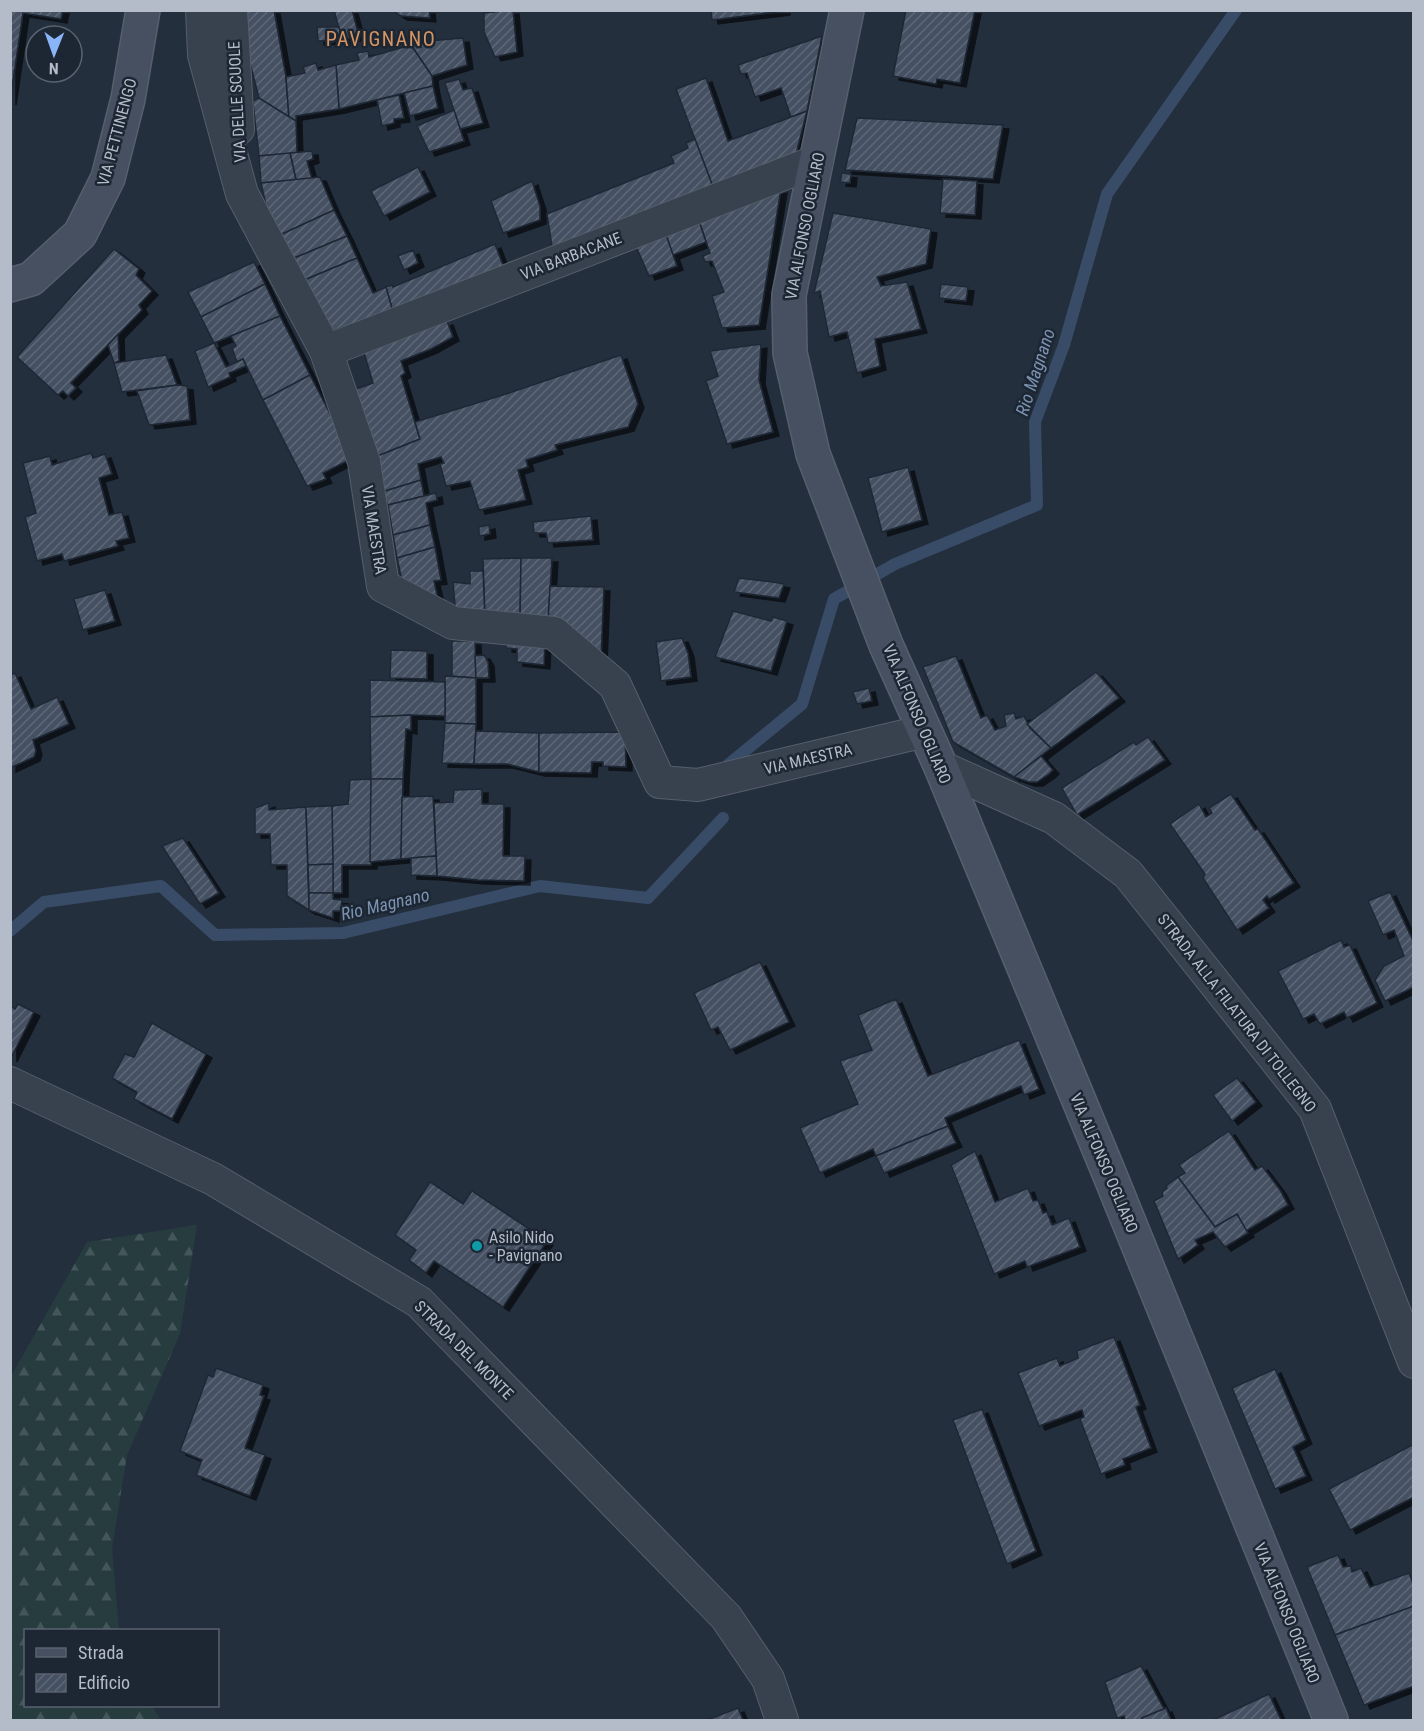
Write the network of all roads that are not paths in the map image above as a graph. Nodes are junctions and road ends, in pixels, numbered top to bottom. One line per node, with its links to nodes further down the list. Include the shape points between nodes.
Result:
1 (143, 10): 7 (main road, VIA PETTINENGO, via 128,99 108,178 80,234 31,279)
2 (202, 10): 6 (street, VIA MAESTRA, via 204,56)
3 (231, 10): 6 (street, VIA DELLE SCUOLE)
4 (847, 10): 5 (main road, VIA ALFONSO OGLIARO)
5 (817, 160): 8 (street, VIA BARBACANE); 9 (main road, VIA ALFONSO OGLIARO, via 789,296 790,353 813,454 886,645)
6 (242, 194): 8 (street, VIA MAESTRA)
7 (10, 285)
8 (326, 351): 9 (street, VIA MAESTRA, via 364,462 383,586 453,622 554,633 615,685 660,783 698,785)
9 (925, 731): 10 (main road, VIA ALFONSO OGLIARO)
10 (940, 767): 12 (street, STRADA ALLA FILATURA DI TOLLEGNO, via 1054,818 1136,883 1315,1109); 14 (main road, VIA ALFONSO OGLIARO)
11 (10, 1083): 13 (street, STRADA DEL MONTE, via 213,1179 419,1302 726,1617 768,1679)
12 (1413, 1362)
13 (782, 1720)
14 (1331, 1720)

